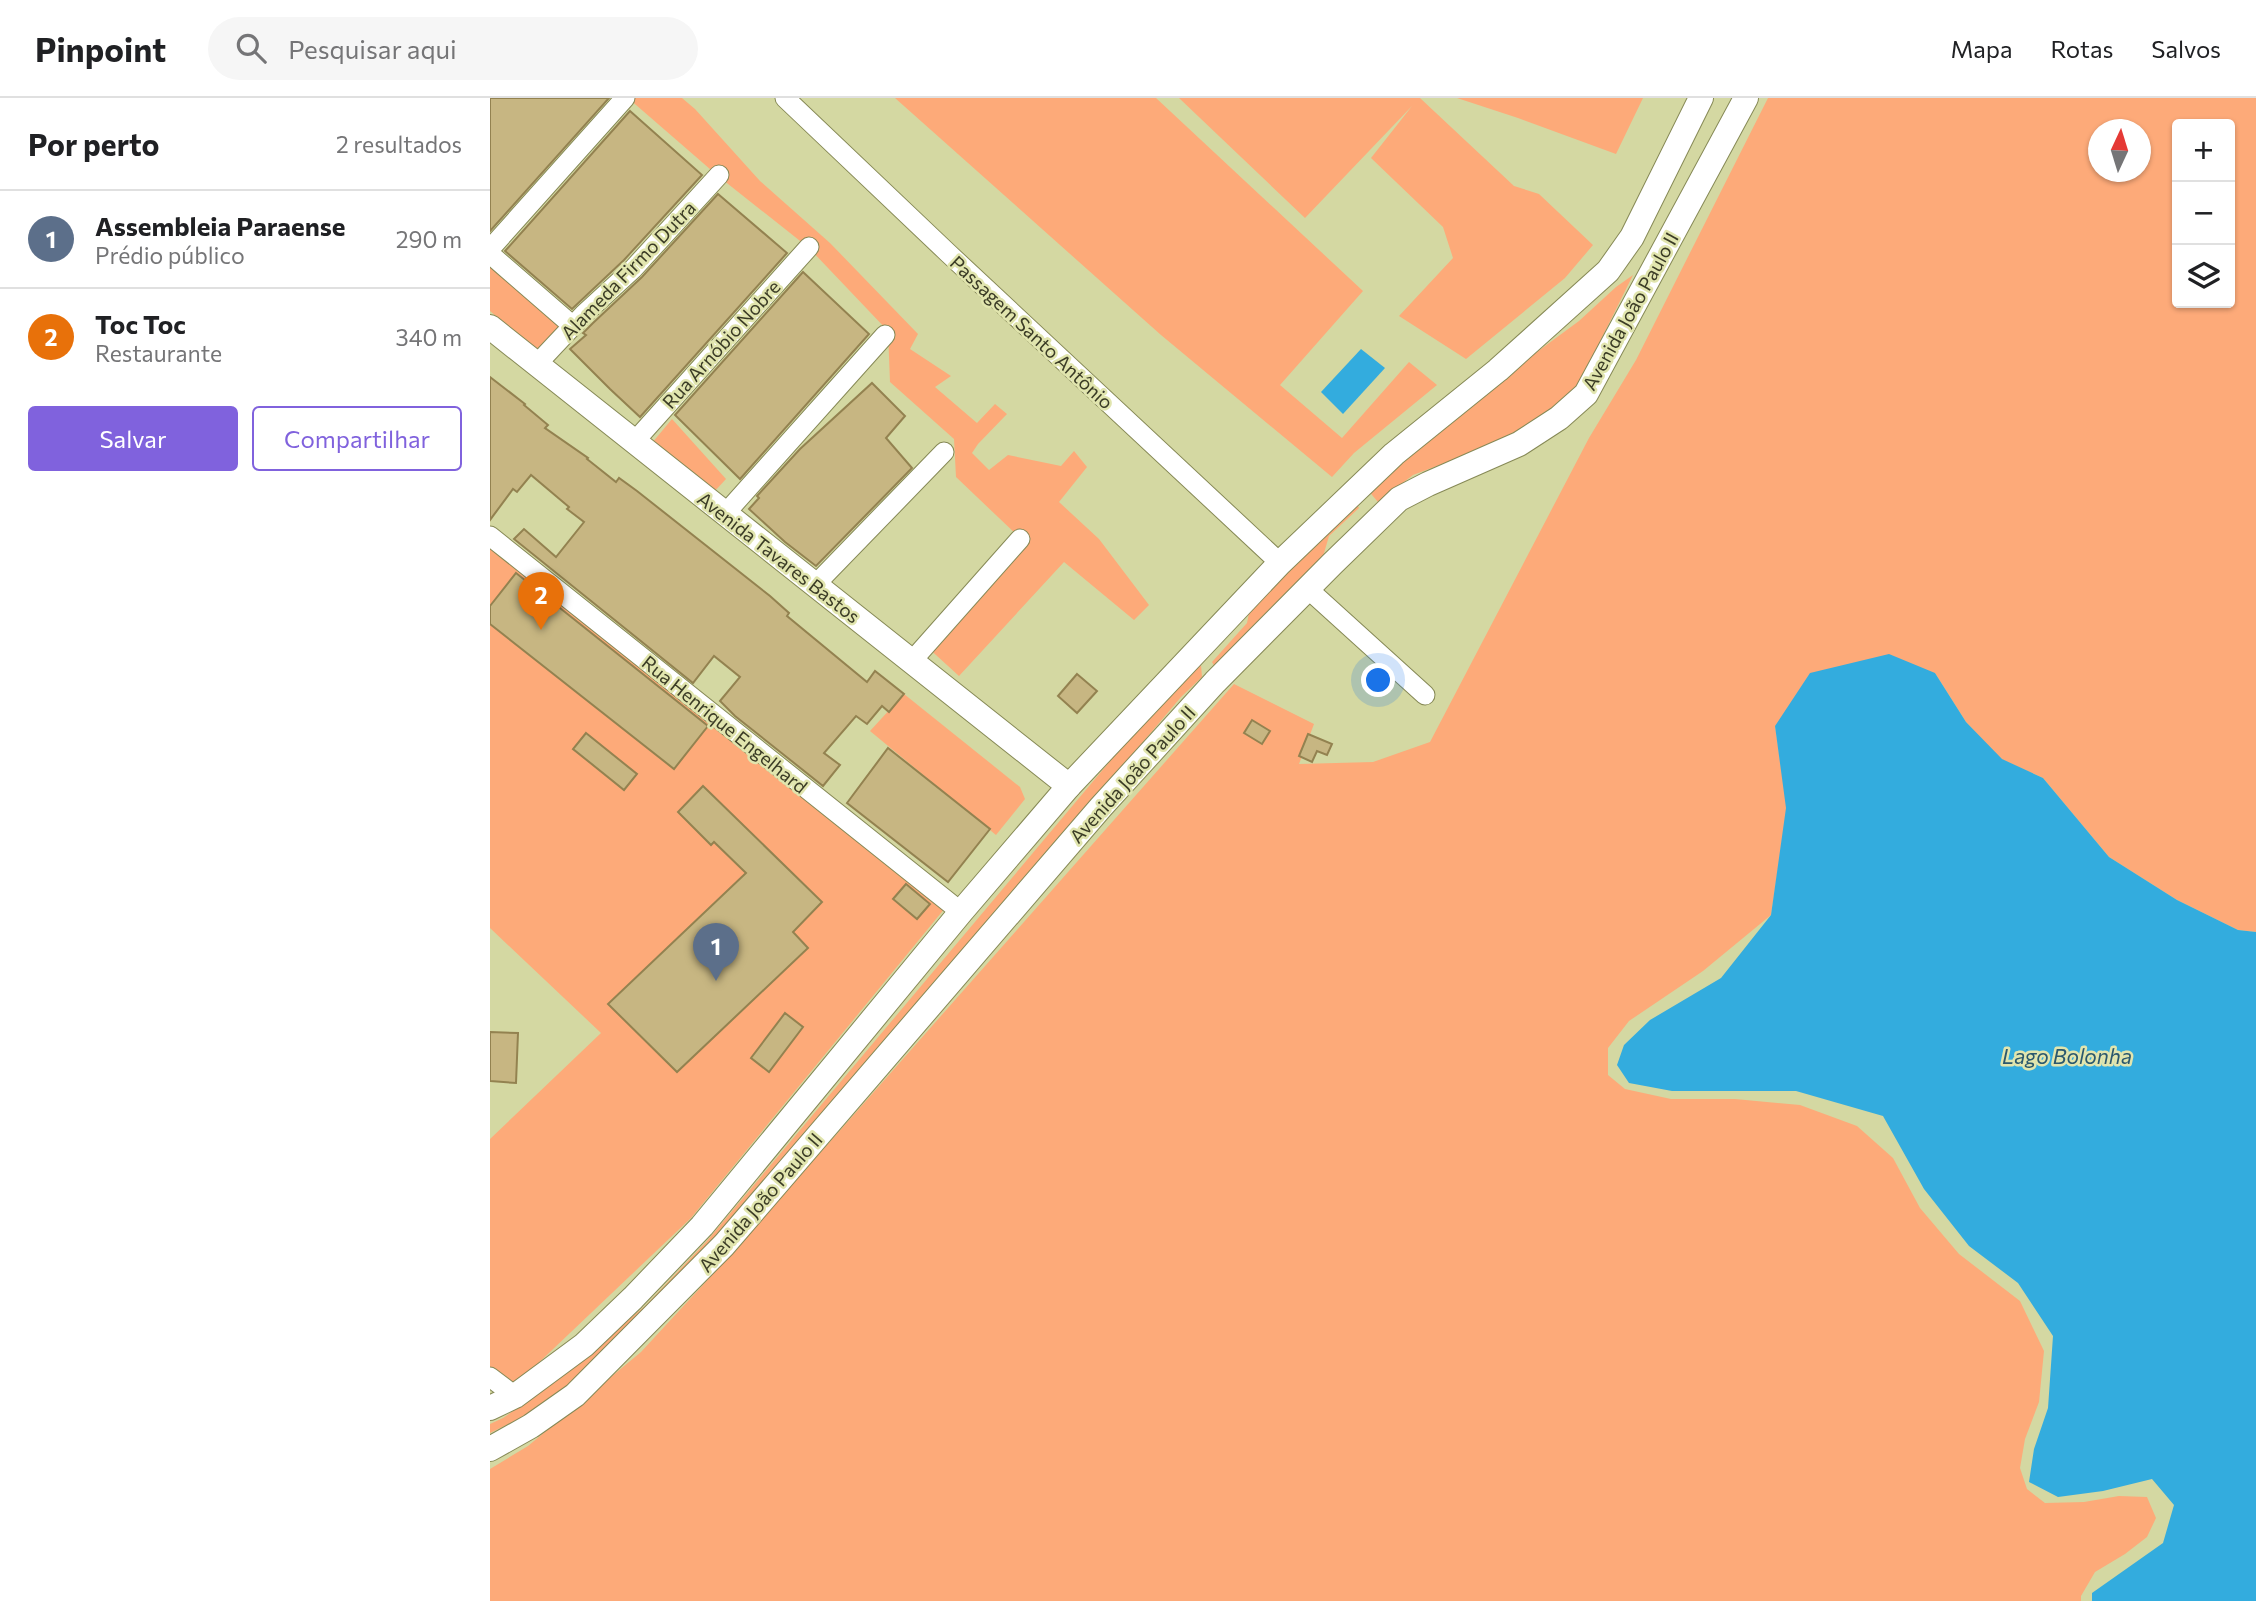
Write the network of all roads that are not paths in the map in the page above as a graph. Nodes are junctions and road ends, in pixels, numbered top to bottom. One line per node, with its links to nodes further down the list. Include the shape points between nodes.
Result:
1 (625, 98): 7 (street)
2 (785, 98): 18 (street, Passagem Santo Antônio)
3 (1702, 98): 14 (main road, Avenida João Paulo II, via 1632,237 1608,271)
4 (1746, 98): 19 (main road, Avenida João Paulo II, via 1586,394 1519,444 1399,499)
5 (719, 175): 9 (street, Alameda Firmo Dutra)
6 (809, 247): 12 (street, Rua Arnóbio Nobre)
7 (490, 252): 9 (street)
8 (490, 327): 11 (main road, Avenida Tavares Bastos)
9 (573, 327): 11 (street, Alameda Firmo Dutra)
10 (884, 335): 15 (street)
11 (537, 364): 12 (main road, Avenida Tavares Bastos)
12 (634, 442): 15 (main road, Avenida Tavares Bastos)
13 (944, 453): 20 (street)
14 (1354, 492): 18 (main road, Avenida João Paulo II); 19 (main road, via 1363,500 1364,510 1330,548)
15 (724, 514): 20 (main road, Avenida Tavares Bastos)
16 (490, 536): 27 (street, Rua Henrique Engelhard)
17 (1020, 538): 23 (street)
18 (1280, 563): 22 (main road, Avenida João Paulo II)
19 (1332, 564): 21 (main road, Avenida João Paulo II)
20 (815, 585): 23 (main road, Avenida Tavares Bastos)
21 (1308, 589): 24 (main road, Avenida João Paulo II); 25 (street)
22 (1237, 610): 24 (main road, via 1238,625 1204,664 1205,674); 26 (main road, Avenida João Paulo II)
23 (911, 662): 26 (main road, Avenida Tavares Bastos)
24 (1215, 682): 31 (main road, Avenida João Paulo II, via 1101,807 724,1245 575,1395)
25 (1425, 695)
26 (1069, 786): 27 (main road, Avenida João Paulo II)
27 (961, 912): 29 (main road, Avenida João Paulo II, via 702,1226 584,1345)
28 (490, 1377): 29 (street)
29 (515, 1396): 30 (main road, Avenida João Paulo II)
30 (490, 1408)
31 (490, 1449)

